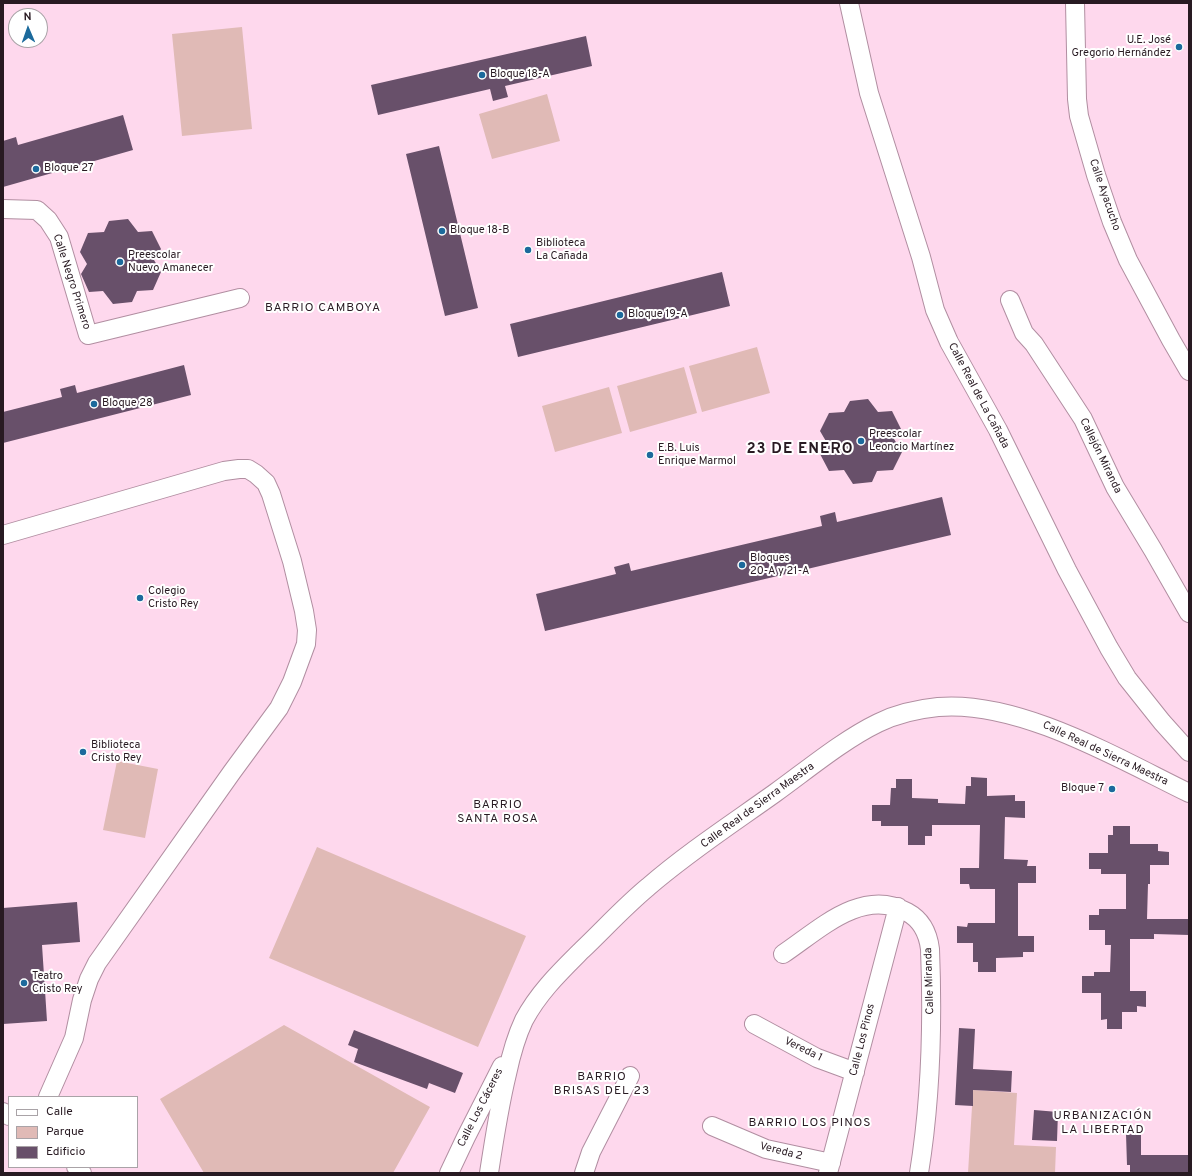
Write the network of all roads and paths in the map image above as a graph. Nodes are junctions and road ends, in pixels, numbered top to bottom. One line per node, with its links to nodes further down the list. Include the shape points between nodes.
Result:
1 (849, 3): 9 (street, Calle Real de La Cañada, via 869,94 922,257 936,310 949,342 998,430 1067,570 1109,648 1127,678)
2 (1075, 3): 6 (street, Calle Ayacucho, via 1079,116 1096,175 1128,260)
3 (3, 209): 4 (street, Calle Negro Primero, via 37,210 48,220 59,237 88,335)
4 (240, 298)
5 (1010, 300): 8 (street, Callejón Miranda, via 1024,334 1034,344 1083,419 1115,488)
6 (1189, 371)
7 (3, 534): 17 (street, via 224,471 248,469 266,483 271,494 292,561 306,630 306,644 279,708 97,963 82,1000 74,1038)
8 (1189, 613)
9 (1189, 752)
10 (1189, 793): 14 (street, Calle Real de Sierra Maestra, via 1085,743 1037,723 1004,713 962,707 938,707 878,723 844,744 648,886 560,971 540,994 524,1020)
11 (898, 907): 12 (street, Calle Miranda, via 881,904 852,909 833,919); 15 (street, Calle Los Pinos); 23 (street, Calle Miranda, via 912,914 923,927 928,936 930,949 929,1091)
12 (783, 954)
13 (754, 1024): 15 (street, Vereda 1, via 817,1058)
14 (514, 1044): 20 (street, Calle Los Cáceres); 21 (street, Calle Real de Sierra Maestra)
15 (855, 1072): 19 (street, Calle Los Pinos)
16 (630, 1076): 22 (street, via 591,1152)
17 (48, 1096)
18 (712, 1126): 19 (street, Vereda 2, via 766,1149)
19 (829, 1168)
20 (449, 1173)
21 (488, 1173)
22 (584, 1173)
23 (920, 1173)

